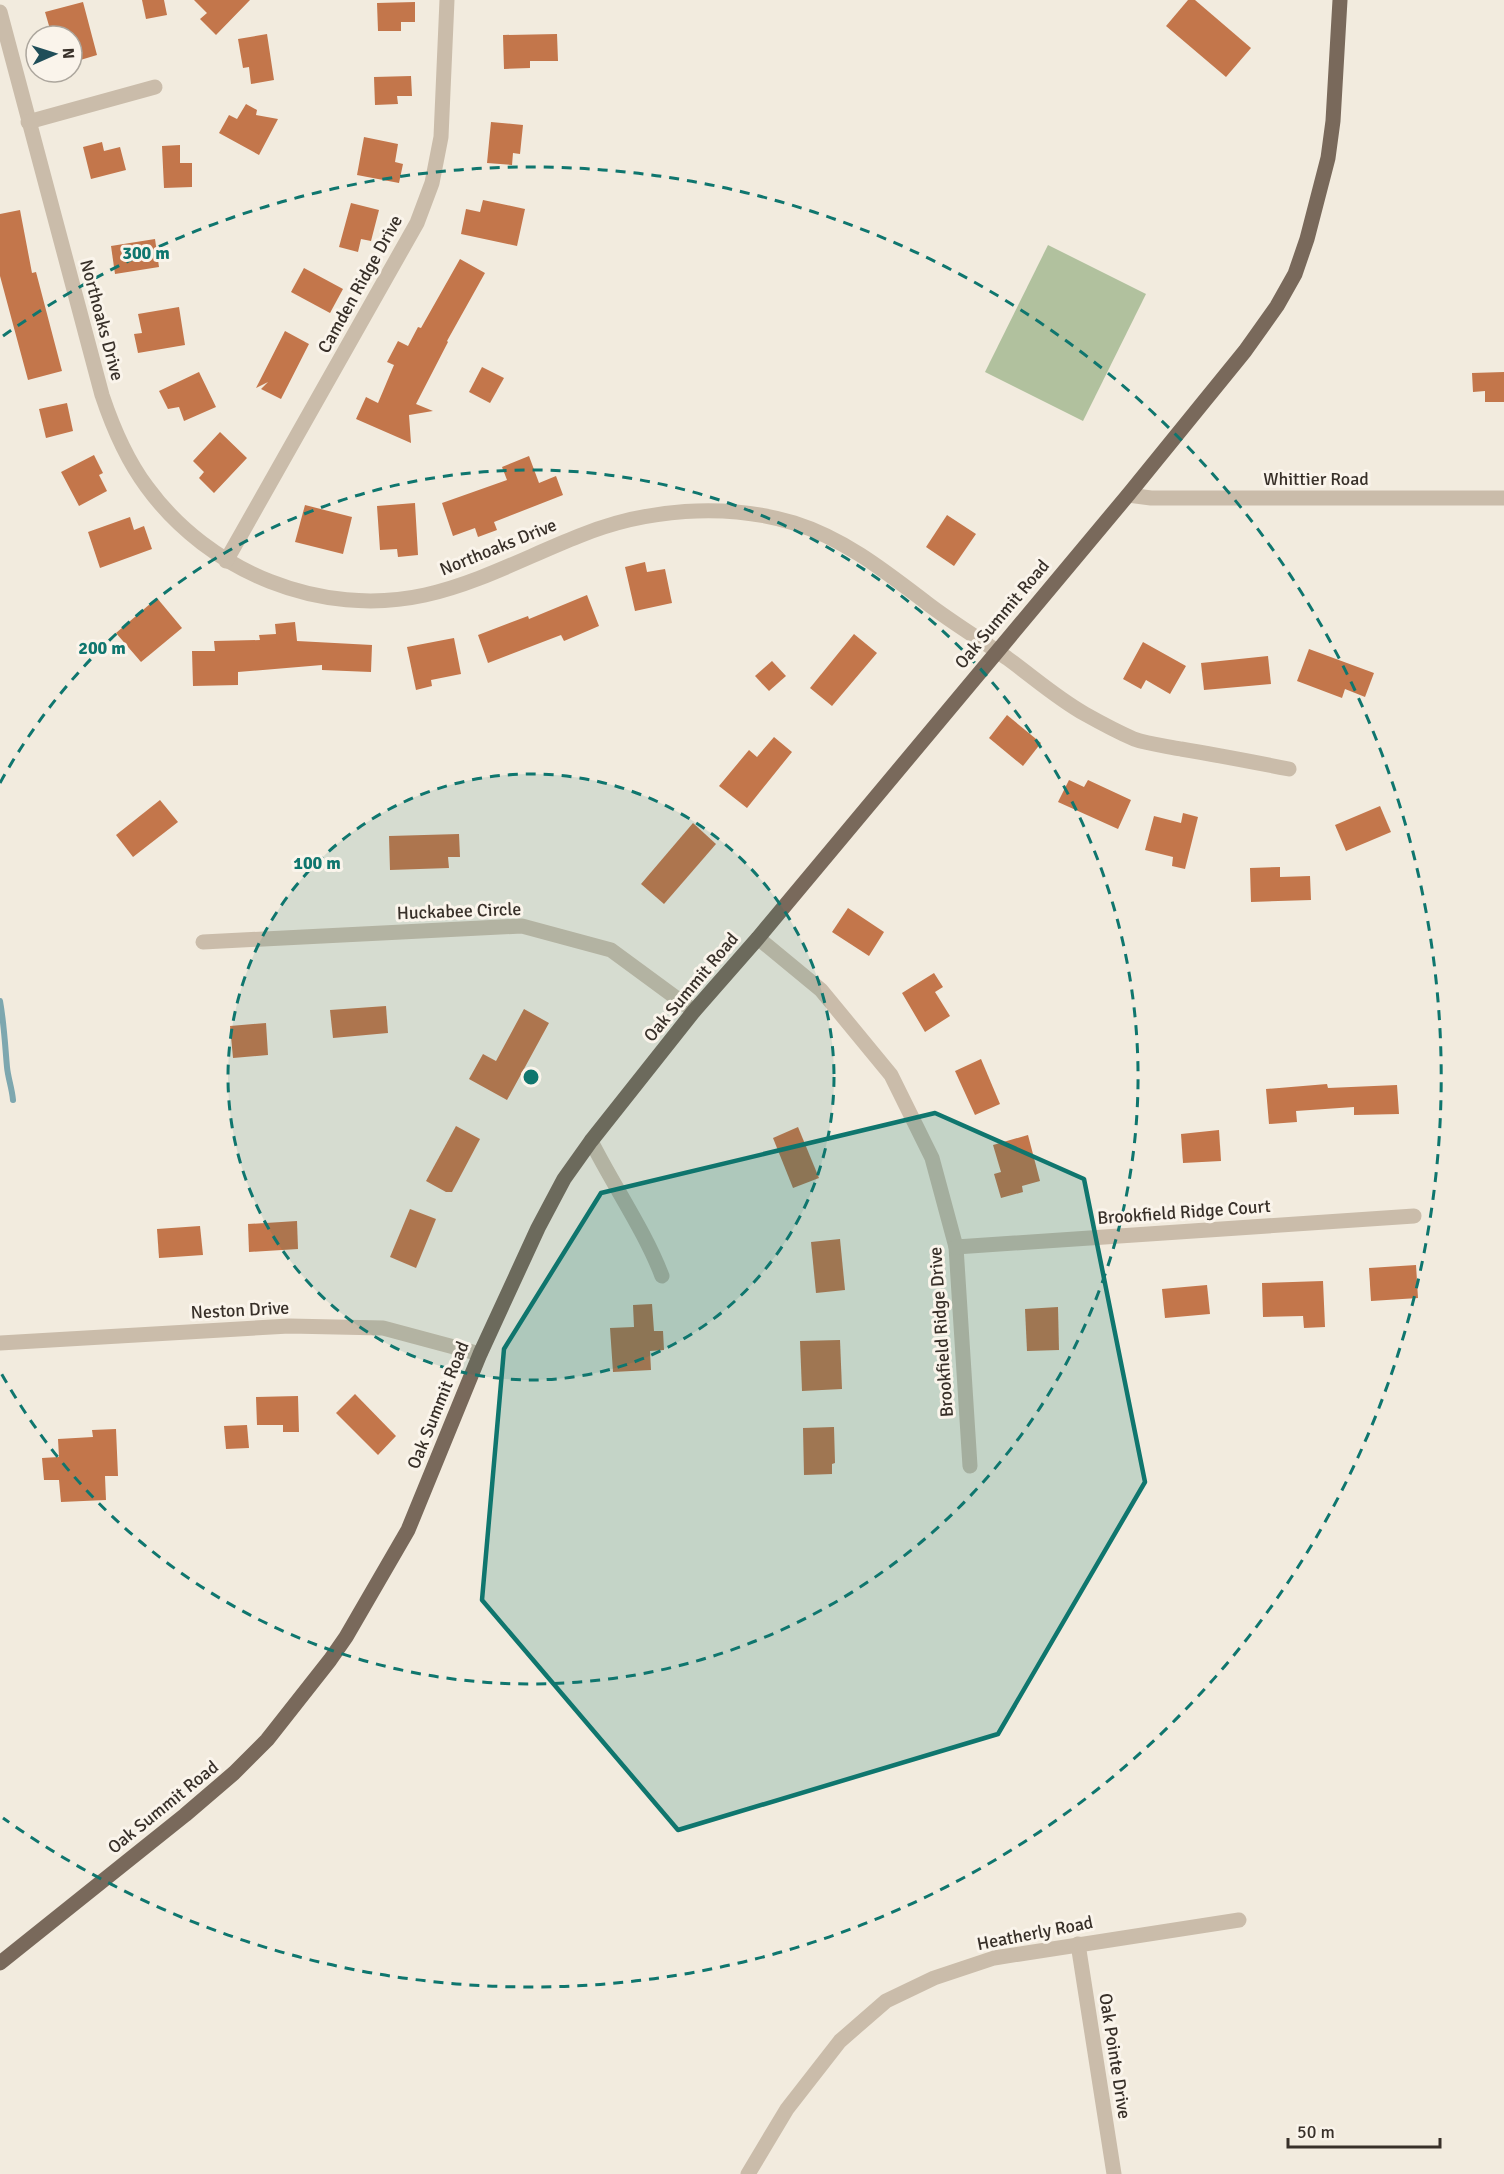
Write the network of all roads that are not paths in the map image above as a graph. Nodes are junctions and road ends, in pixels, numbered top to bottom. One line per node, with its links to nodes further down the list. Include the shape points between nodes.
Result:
1 (447, 0): 8 (street, Camden Ridge Drive, via 441,137 432,183 417,223)
2 (1340, 0): 6 (main road, Oak Summit Road, via 1328,158 1295,274 1245,351)
3 (0, 12): 5 (street, Northoaks Drive)
4 (155, 87): 5 (street)
5 (28, 122): 8 (street, Northoaks Drive, via 102,395 121,444 146,487 168,513)
6 (1128, 495): 7 (street, Whittier Road); 9 (main road, Oak Summit Road)
7 (1504, 498)
8 (226, 561): 9 (street, Northoaks Drive, via 283,587 321,596 371,601 400,599 464,585 609,524 652,515 717,511 755,514 793,523 863,555)
9 (997, 651): 10 (street, Northoaks Drive, via 1082,713 1137,740); 11 (main road, Oak Summit Road)
10 (1289, 769)
11 (758, 938): 13 (main road, Oak Summit Road); 16 (street, Brookfield Ridge Drive, via 821,990 891,1075 932,1158)
12 (203, 942): 13 (street, Huckabee Circle, via 522,926 611,950)
13 (694, 1011): 14 (main road, Oak Summit Road)
14 (591, 1141): 17 (street); 19 (main road, Oak Summit Road, via 564,1179 538,1228)
15 (1414, 1216): 16 (street, Brookfield Ridge Court)
16 (956, 1247): 20 (street, Brookfield Ridge Drive)
17 (662, 1276)
18 (0, 1343): 19 (street, Neston Drive, via 289,1326 383,1328)
19 (480, 1354): 23 (main road, Oak Summit Road, via 408,1530 346,1637 313,1683 267,1740 234,1773)
20 (970, 1466)
21 (1239, 1920): 22 (street, Heatherly Road)
22 (1078, 1944): 24 (street, Heatherly Road, via 994,1958 934,1978 886,2001 840,2042 787,2109); 25 (street, Oak Pointe Drive)
23 (0, 1963)
24 (748, 2174)
25 (1114, 2174)

